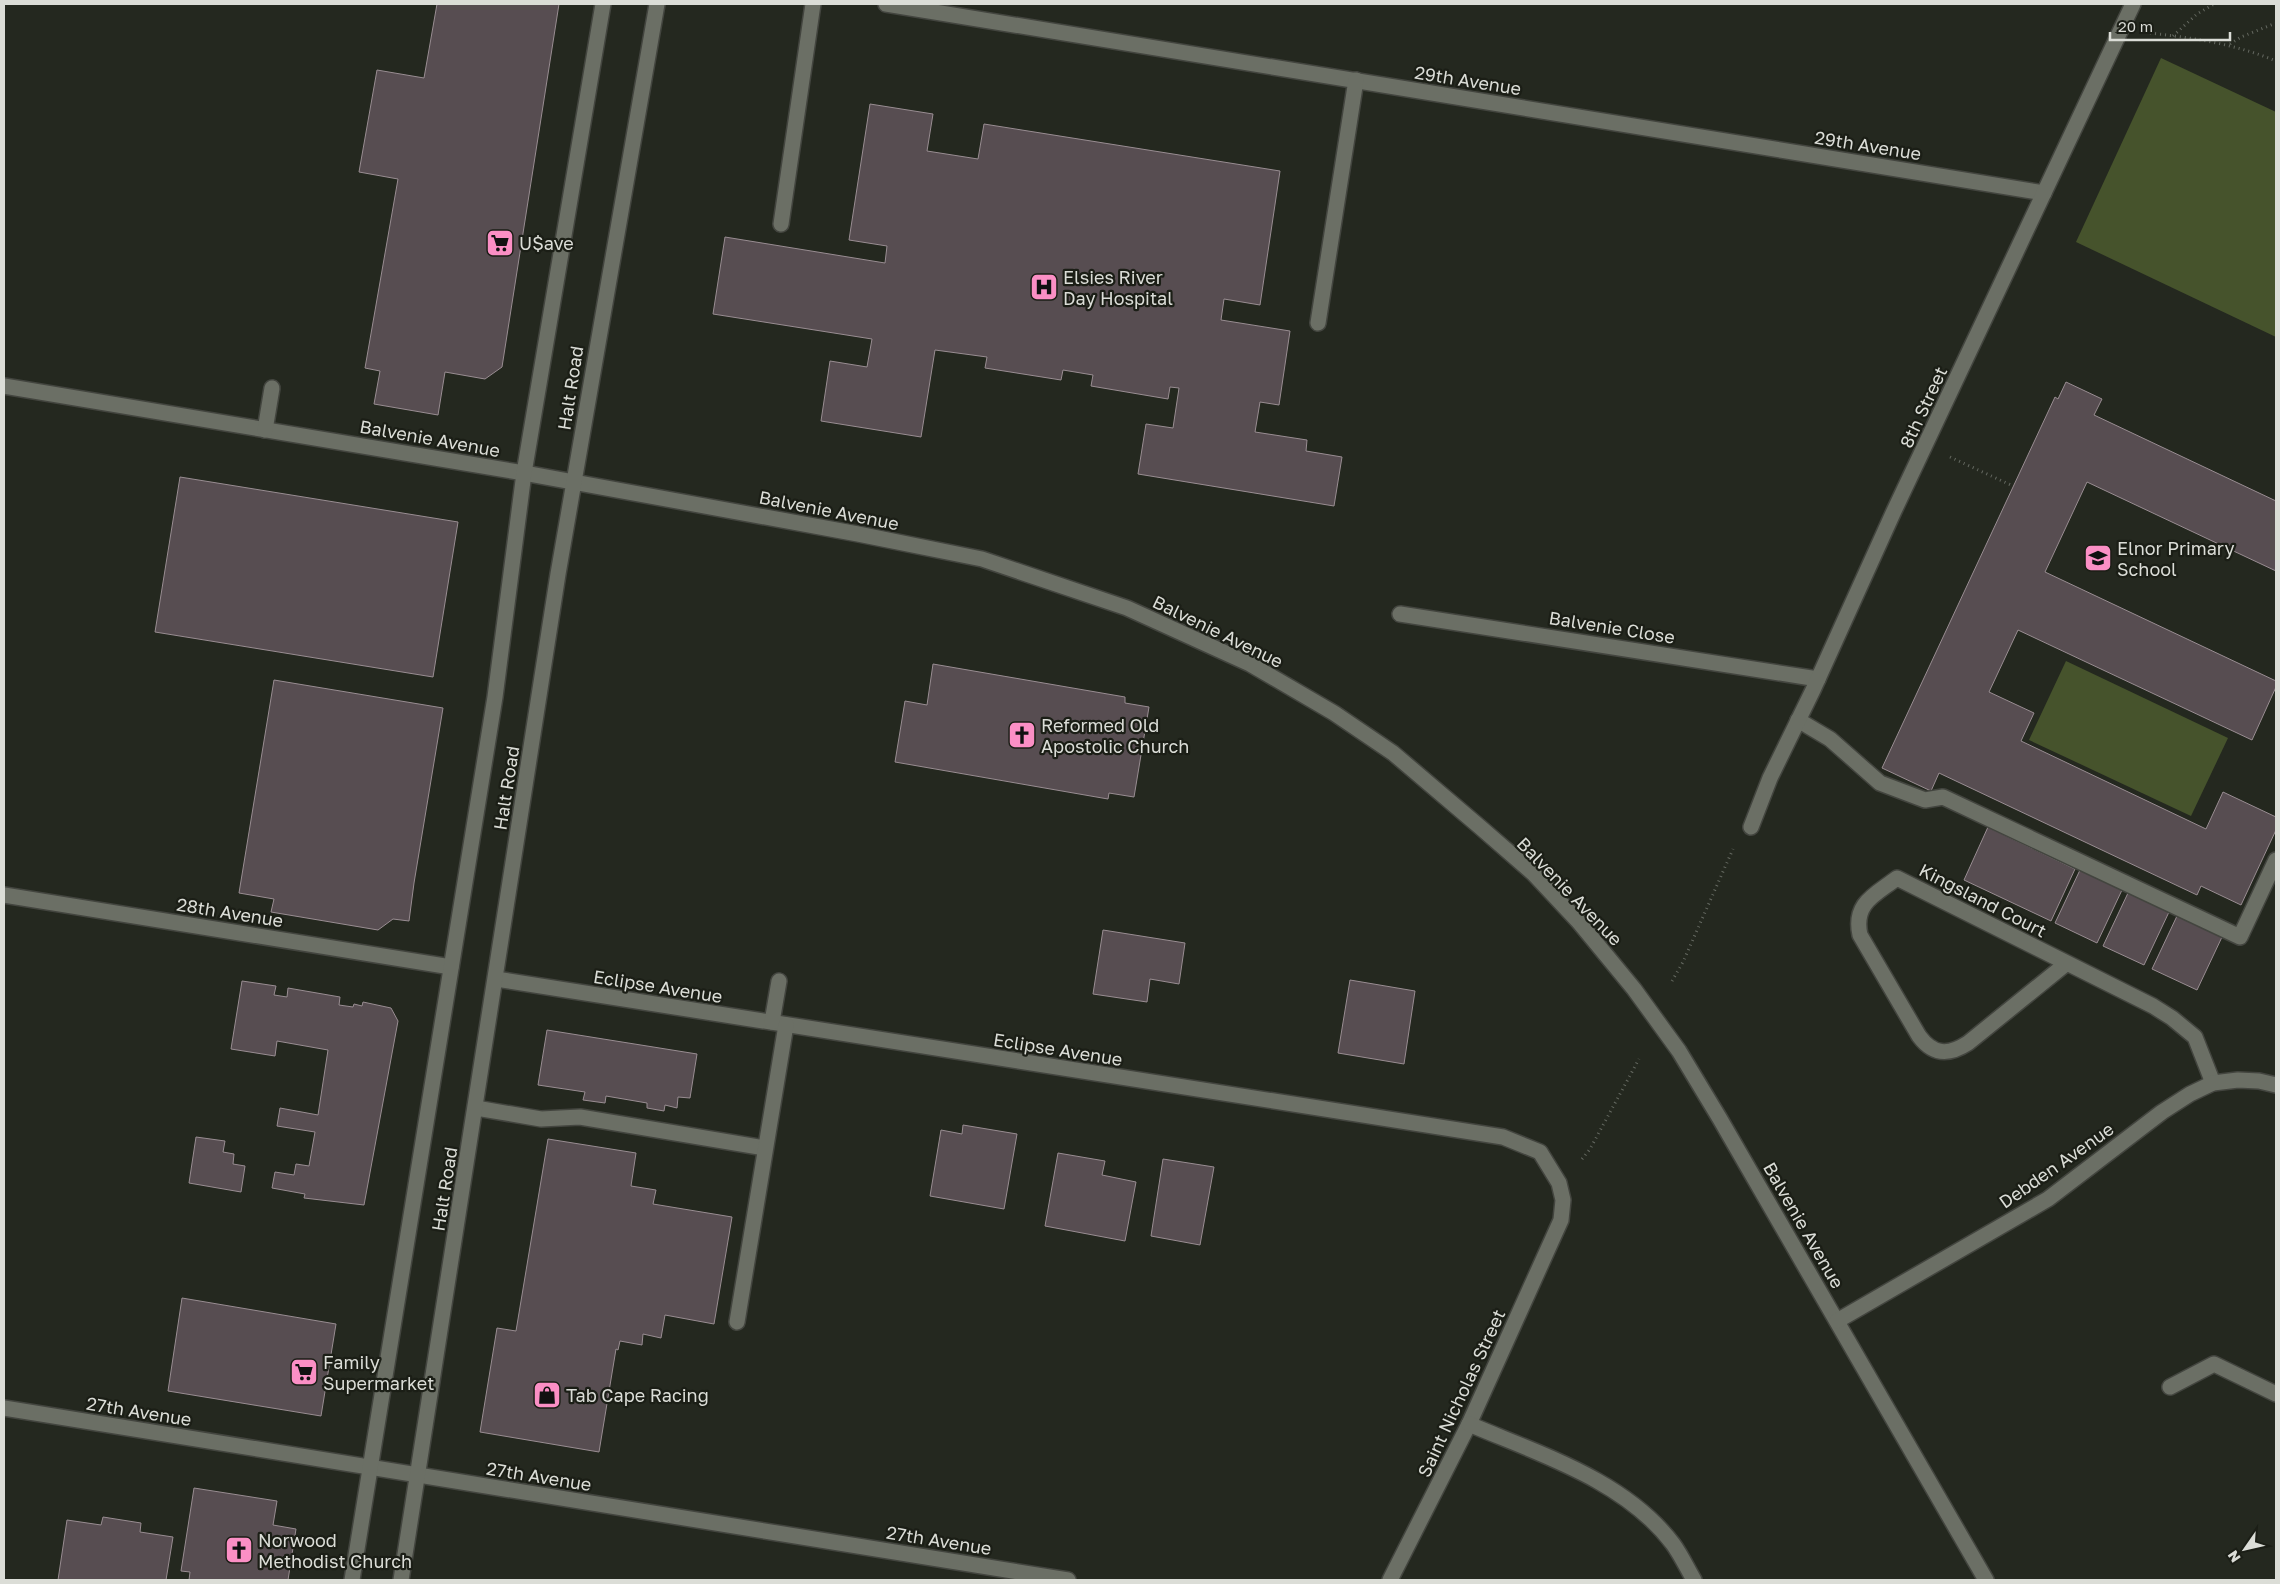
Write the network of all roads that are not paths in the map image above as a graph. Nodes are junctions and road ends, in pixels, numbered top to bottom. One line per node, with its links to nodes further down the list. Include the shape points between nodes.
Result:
1 (603, 4): 13 (street, Halt Road)
2 (657, 4): 14 (street, Halt Road)
3 (813, 4): 8 (street)
4 (886, 4): 6 (street, 29th Avenue)
5 (2133, 4): 7 (street, 8th Street)
6 (1356, 80): 7 (street, 29th Avenue); 9 (street)
7 (2044, 193): 16 (street, 8th Street)
8 (781, 224)
9 (1318, 323)
10 (4, 386): 12 (street, Balvenie Avenue)
11 (272, 388): 12 (street)
12 (265, 430): 13 (street, Balvenie Avenue)
13 (524, 473): 14 (street, Balvenie Avenue); 22 (street, Halt Road, via 495,697)
14 (573, 484): 23 (street, Halt Road); 31 (street, Balvenie Avenue, via 795,521 982,559 1128,608 1250,664 1334,713 1393,753 1534,874 1622,974 1679,1051)
15 (1400, 614): 16 (street, Balvenie Close)
16 (1818, 679): 17 (street, 8th Street)
17 (1798, 720): 18 (street, 8th Street); 19 (street, via 1830,739 1880,782 1925,800 1943,797 2240,937)
18 (1751, 827)
19 (2276, 860)
20 (4, 895): 22 (street, 28th Avenue)
21 (2067, 963): 21 (street, Kingsland Court, via 1897,878 1864,904 1858,919 1860,935 1919,1036 1929,1047 1943,1052 1956,1051 1968,1043); 26 (street, Kingsland Court, via 2172,1018 2195,1037)
22 (451, 967): 37 (street, Halt Road)
23 (496, 979): 25 (street, Eclipse Avenue); 28 (street, Halt Road)
24 (778, 981): 25 (street)
25 (779, 1024): 29 (street); 30 (street, Eclipse Avenue, via 1503,1137 1540,1152 1559,1184 1563,1200)
26 (2212, 1083): 27 (street, Debden Avenue, via 2245,1080); 31 (street, Debden Avenue, via 2162,1112 2048,1199)
27 (2276, 1085)
28 (476, 1108): 29 (street, via 541,1119 580,1117); 38 (street, Halt Road)
29 (766, 1148): 32 (street)
30 (1561, 1220): 36 (street, Saint Nicholas Street)
31 (1837, 1321): 44 (street, Balvenie Avenue)
32 (738, 1322)
33 (2170, 1387): 34 (street, via 2214,1364)
34 (2276, 1394)
35 (4, 1408): 37 (street, 27th Avenue)
36 (1469, 1424): 42 (street, Saint Nicholas Street); 43 (street, via 1581,1473 1618,1494 1648,1517 1673,1544)
37 (371, 1467): 38 (street, 27th Avenue); 39 (street, Halt Road)
38 (418, 1476): 40 (street, Halt Road); 41 (street, 27th Avenue)
39 (352, 1580)
40 (401, 1580)
41 (1068, 1580)
42 (1390, 1580)
43 (1694, 1580)
44 (1986, 1580)

